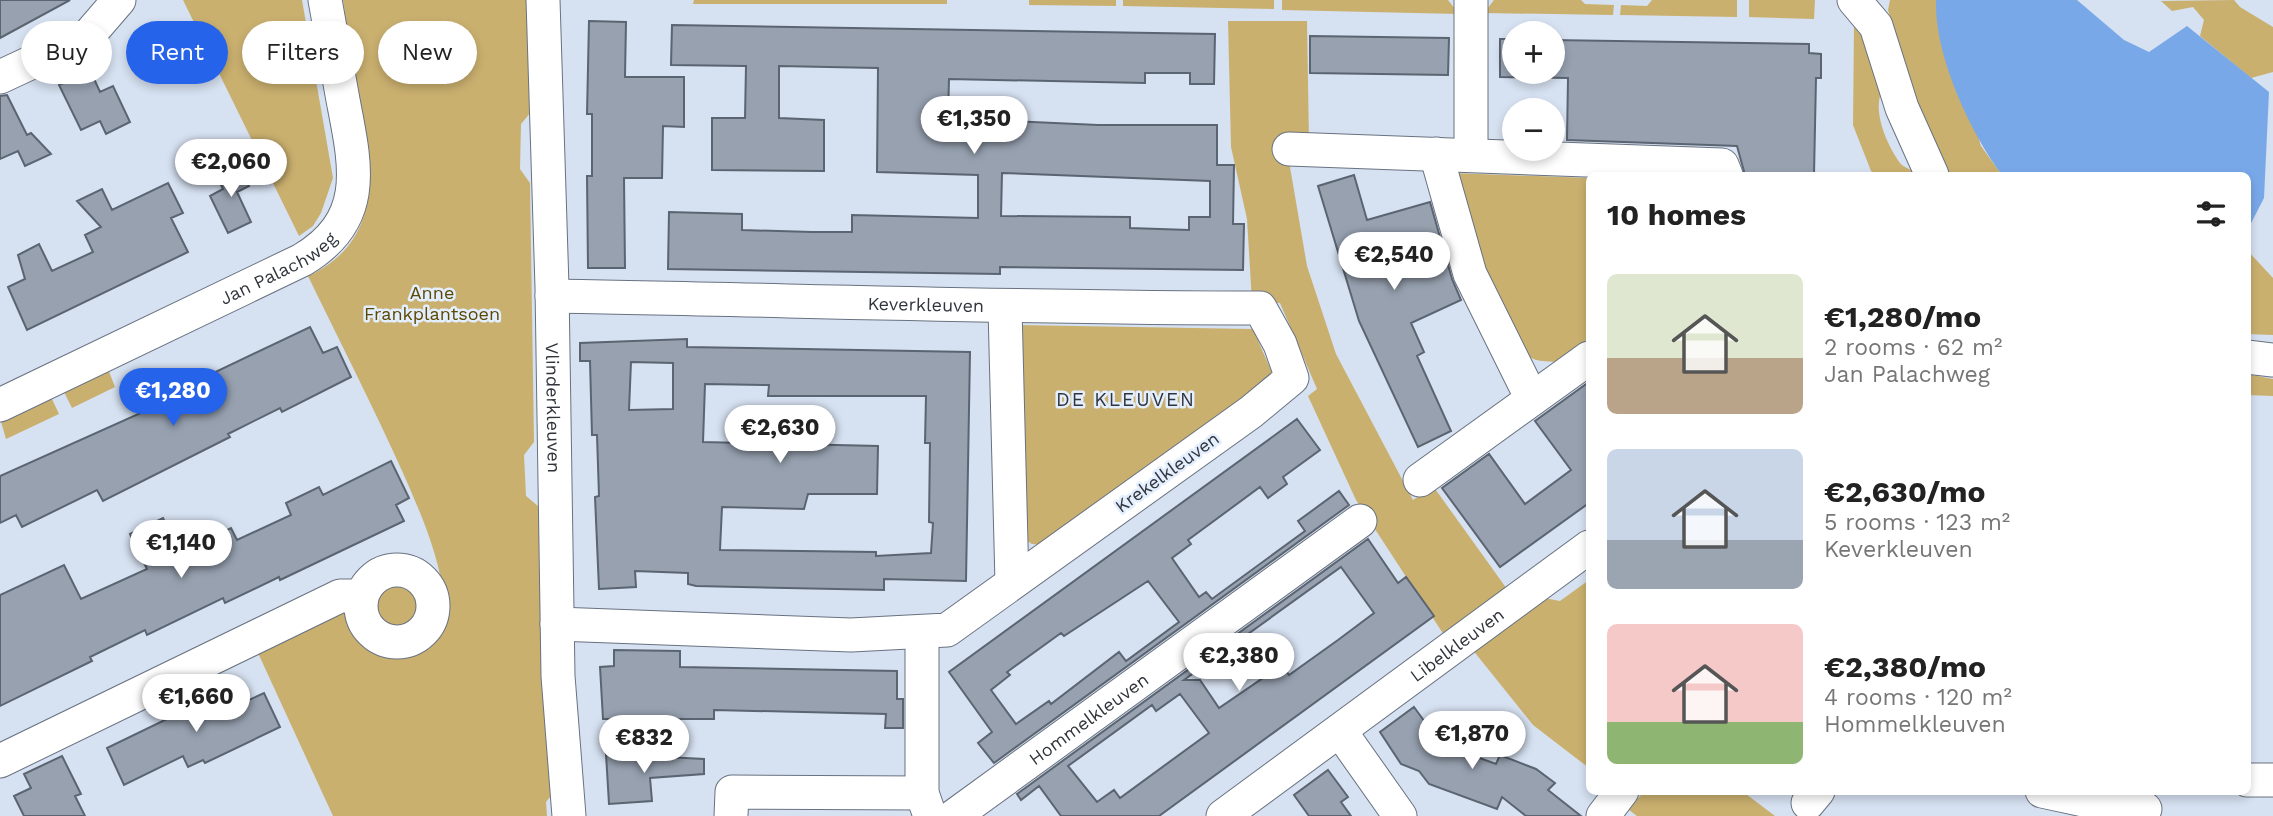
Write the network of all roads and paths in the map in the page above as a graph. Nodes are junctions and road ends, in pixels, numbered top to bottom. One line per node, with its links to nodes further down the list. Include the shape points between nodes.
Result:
1 (120, 0): 6 (street, via 88,36)
2 (325, 0): 19 (street, Jan Palachweg, via 355,179 344,222 333,237 302,260)
3 (542, 0): 12 (street, Vlinderkleuven)
4 (1471, 0): 9 (street)
5 (1856, 0): 11 (street, via 1876,26 1902,108)
6 (0, 77)
7 (1289, 149): 8 (street)
8 (1436, 154): 9 (street); 18 (street, via 1470,274)
9 (1471, 155): 10 (street, via 1722,165)
10 (1725, 172)
11 (1931, 172)
12 (552, 296): 13 (street, Keverkleuven); 25 (street, Vlinderkleuven)
13 (1005, 308): 14 (street, Keverkleuven, via 1259,308); 23 (street)
14 (1280, 344): 23 (street, Krekelkleuven, via 1292,378)
15 (2251, 357): 17 (street)
16 (1586, 360): 18 (street)
17 (2273, 360)
18 (1532, 399): 20 (street)
19 (0, 405)
20 (1420, 480)
21 (1360, 520): 37 (street, Hommelkleuven)
22 (1586, 549): 27 (street, Libelkleuven)
23 (1012, 583): 26 (street, Krekelkleuven, via 947,630)
24 (362, 596): 28 (street, via 340,596)
25 (557, 624): 26 (street, Krekelkleuven); 35 (street, Vlinderkleuven)
26 (922, 634): 33 (street)
27 (1340, 731): 38 (street, Libelkleuven); 39 (street)
28 (0, 761)
29 (2251, 779): 30 (street)
30 (2273, 780)
31 (1619, 795): 40 (street)
32 (2060, 795): 34 (street, via 2125,809)
33 (926, 805): 36 (street, via 732,792)
34 (2145, 805)
35 (569, 816)
36 (731, 816)
37 (954, 816)
38 (1223, 816)
39 (1400, 816)
40 (1603, 816)

